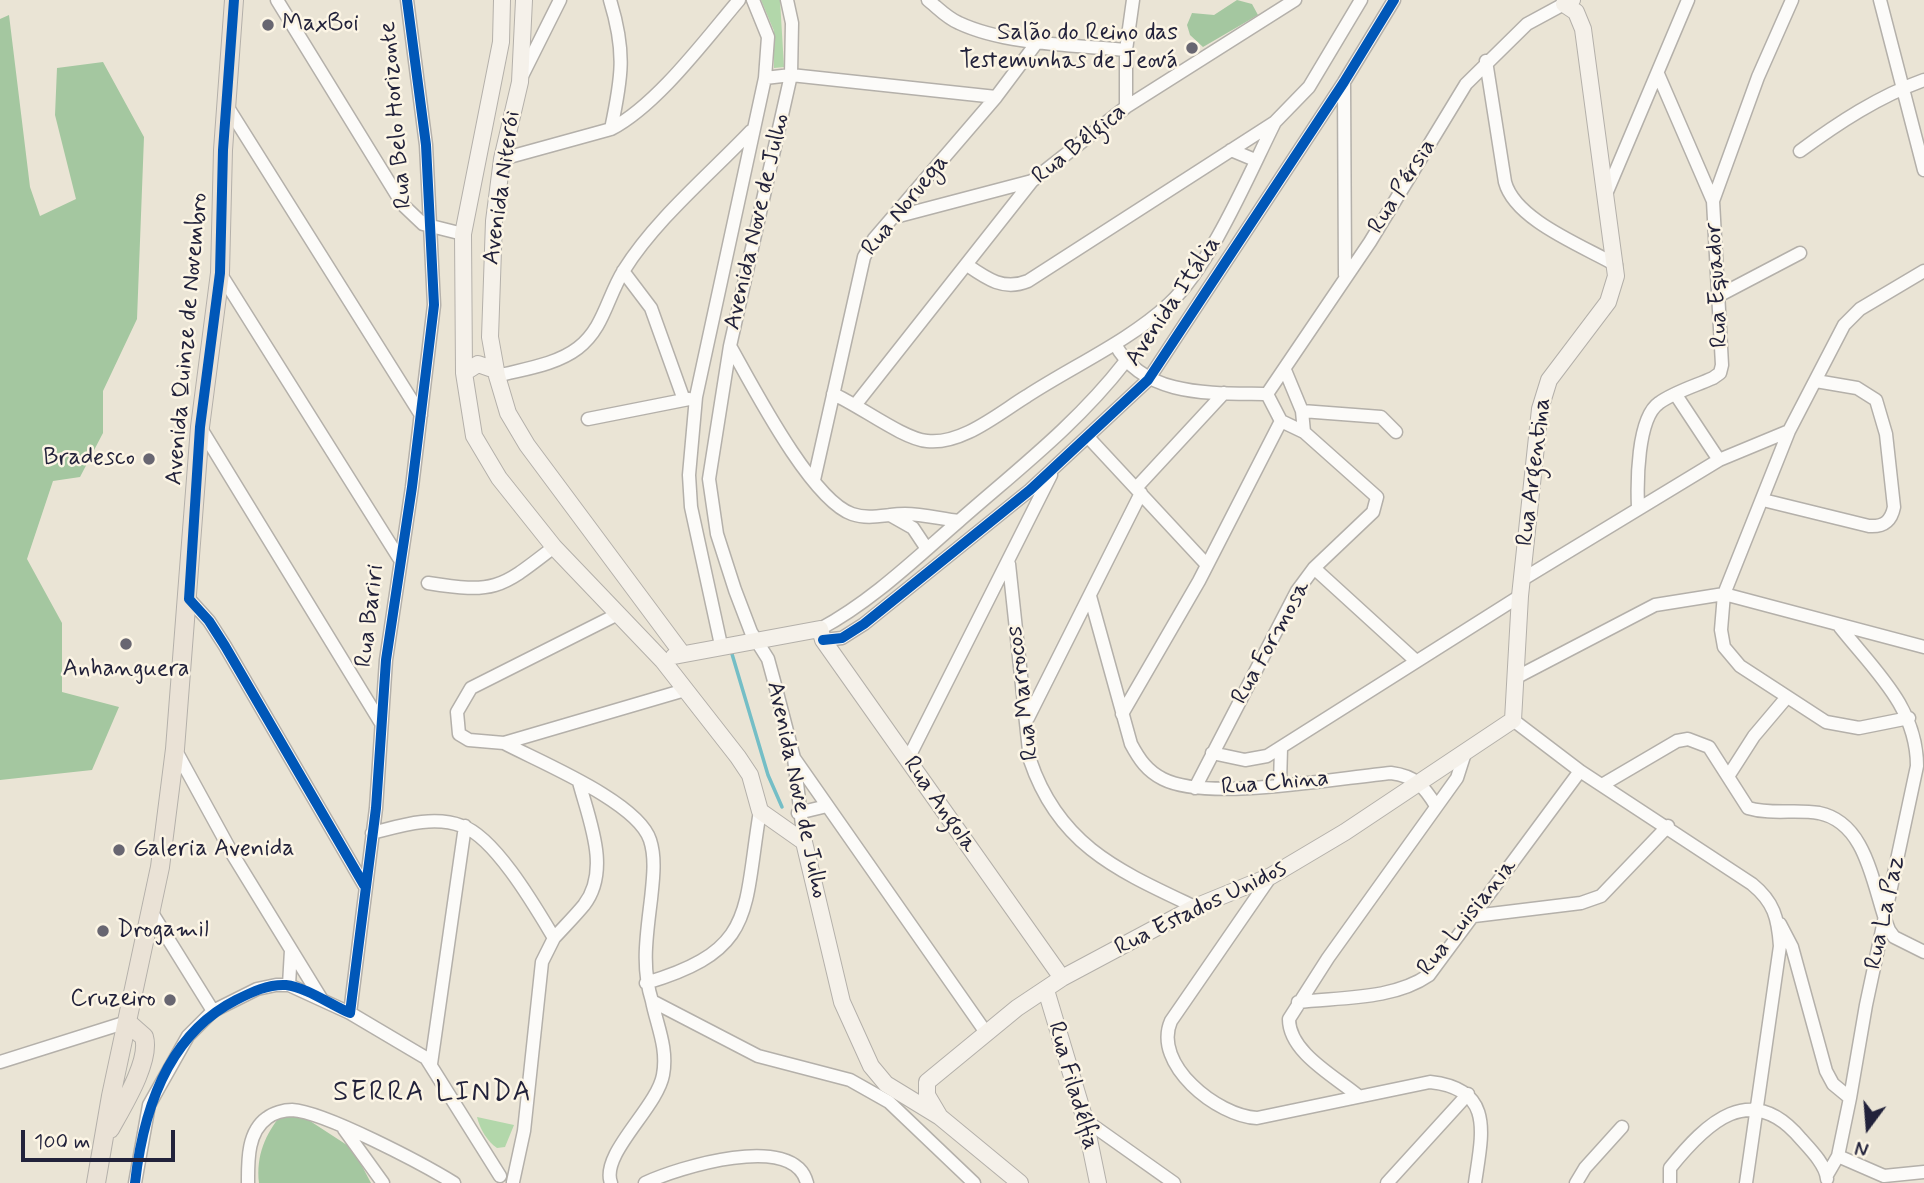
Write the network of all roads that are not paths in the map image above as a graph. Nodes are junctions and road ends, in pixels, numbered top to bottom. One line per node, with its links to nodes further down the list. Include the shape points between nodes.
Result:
1 (234, 0): 31 (main road, Avenida Quinze de Novembro)
2 (276, 0): 45 (street, via 403,205 416,220)
3 (407, 0): 45 (street, Rua Belo Horizonte, via 426,145)
4 (502, 0): 46 (main road, Avenida Niterói, via 501,42)
5 (524, 0): 27 (main road, Avenida Niterói)
6 (560, 0): 27 (street)
7 (610, 0): 34 (street, via 621,36 622,59)
8 (739, 0): 34 (street, via 638,113)
9 (753, 0): 25 (street, Avenida Nove de Julho, via 768,37)
10 (787, 0): 24 (street, Avenida Nove de Julho, via 792,23)
11 (928, 0): 20 (street, via 959,23)
12 (1133, 0): 21 (street)
13 (1295, 0): 32 (street, Rua Bélgica)
14 (1361, 0): 33 (street, via 1309,87)
15 (1394, 0): 28 (street, Avenida Itália)
16 (1688, 0): 23 (street)
17 (1792, 0): 43 (street)
18 (1880, 0): 29 (street)
19 (1564, 1): 22 (street, Rua Pérsia, via 1527,24); 42 (main road, Rua Argentina, via 1576,12 1583,29)
20 (1038, 41): 21 (street); 30 (street, Rua Noruega)
21 (1126, 50): 32 (street)
22 (1486, 61): 49 (street, via 1511,197 1523,212); 53 (street, Rua Pérsia, via 1466,84)
23 (1658, 74): 42 (street); 43 (street, Rua Equador)
24 (791, 75): 25 (street); 30 (street); 58 (street, Avenida Nove de Julho)
25 (765, 78): 35 (street, Avenida Nove de Julho)
26 (1924, 80): 29 (street)
27 (520, 82): 38 (main road, Avenida Niterói)
28 (1344, 82): 53 (street); 63 (street, Avenida Itália)
29 (1901, 89): 37 (street); 40 (street)
30 (996, 97): 44 (street, Rua Noruega)
31 (227, 106): 52 (main road, Avenida Quinze de Novembro); 72 (street)
32 (1126, 107): 41 (street, Rua Bélgica)
33 (1275, 122): 36 (street); 39 (street, Avenida Itália)
34 (611, 129): 38 (street)
35 (752, 131): 50 (street); 69 (street, Avenida Nove de Julho)
36 (1230, 150): 39 (street); 48 (street, via 1028,281 1014,287 998,284)
37 (1800, 151)
38 (502, 159): 56 (main road, Avenida Niterói, via 494,221)
39 (1255, 160): 57 (street, Avenida Itália, via 1236,202 1179,294)
40 (1924, 170)
41 (1032, 181): 44 (street); 48 (street, Rua Bélgica)
42 (1606, 194): 49 (main road, Rua Argentina)
43 (1713, 201): 54 (street, Rua Equador)
44 (895, 217): 66 (street, Rua Noruega, via 874,239 860,266)
45 (428, 225): 46 (street); 72 (street, Rua Bariri, via 434,305)
46 (463, 234): 55 (main road, Avenida Niterói)
47 (1800, 253): 54 (street)
48 (967, 265): 70 (street, Rua Bélgica)
49 (1616, 265): 94 (main road, Rua Argentina, via 1608,302 1559,363 1545,389)
50 (624, 271): 62 (street, via 589,340 561,358); 69 (street, via 652,308)
51 (1924, 271): 64 (street, via 1852,317 1835,340)
52 (220, 273): 75 (main road, Avenida Quinze de Novembro); 90 (street)
53 (1345, 275): 60 (street, Rua Pérsia)
54 (1720, 295): 68 (street, Rua Equador, via 1720,373)
55 (462, 334): 56 (main road, via 475,344); 61 (main road, Avenida Niterói)
56 (490, 337): 62 (main road, Avenida Niterói)
57 (1115, 344): 59 (street, Avenida Itália); 70 (street, via 988,420 942,441 913,438)
58 (730, 346): 82 (street, via 771,421); 103 (street, Avenida Nove de Julho, via 709,499 745,620)
59 (1125, 362): 63 (street, Avenida Itália); 87 (street, Avenida Itália, via 1087,408)
60 (1285, 370): 67 (street, Rua Pérsia); 71 (street)
61 (464, 373): 62 (main road, via 478,363); 88 (main road, Avenida Niterói, via 474,436 482,455)
62 (496, 373): 106 (main road, Avenida Niterói, via 508,413 527,445)
63 (1148, 380): 65 (street); 79 (street, Avenida Itália)
64 (1816, 381): 76 (street); 84 (street, via 1857,388 1876,400 1886,434 1895,508 1892,516 1886,523 1868,526)
65 (1224, 393): 67 (street); 83 (street)
66 (833, 394): 70 (street); 82 (street, Rua Noruega)
67 (1268, 394): 74 (street)
68 (1676, 395): 80 (street); 85 (street, Rua Equador, via 1657,404 1646,425)
69 (690, 398): 73 (street); 104 (street, Avenida Nove de Julho, via 688,491)
70 (856, 404)
71 (1302, 411): 77 (street); 78 (street, via 1381,417)
72 (421, 415): 90 (street, Rua Bariri)
73 (588, 419)
74 (1281, 421): 77 (street, Rua Formosa); 92 (street)
75 (200, 427): 99 (main road, Avenida Quinze de Novembro); 116 (street)
76 (1788, 431): 80 (street); 84 (street)
77 (1304, 432): 93 (street, Rua Formosa, via 1376,492 1377,502 1373,512)
78 (1396, 432)
79 (1088, 437): 81 (street, Avenida Itália); 83 (street)
80 (1719, 460): 85 (street)
81 (1054, 469): 91 (street); 102 (street, Avenida Itália, via 859,628 842,638)
82 (814, 480): 86 (street, via 843,510 866,517)
83 (1138, 491): 92 (street); 97 (street)
84 (1763, 500): 96 (street)
85 (1637, 507): 94 (street)
86 (890, 515): 87 (street); 89 (street, via 913,528)
87 (959, 521): 89 (street, Avenida Itália)
88 (554, 547): 95 (street, via 498,585 472,590); 100 (main road, Avenida Niterói)
89 (927, 549): 102 (street, Avenida Itália)
90 (399, 558): 116 (street, Rua Bariri)
91 (1009, 564): 113 (street, Rua Marrocos); 123 (street)
92 (1207, 565): 112 (street)
93 (1314, 568): 107 (street); 120 (street, Rua Formosa, via 1297,591)
94 (1522, 579): 98 (main road, Rua Argentina)
95 (428, 583)
96 (1724, 594): 101 (street); 109 (street, via 1655,605); 111 (street, via 1724,647 1740,666)
97 (1090, 596): 112 (street, Rua China); 113 (street)
98 (1520, 596): 107 (street); 109 (main road, Rua Argentina)
99 (189, 599): 119 (main road, Avenida Quinze de Novembro); 142 (street, via 225,646)
100 (616, 615): 108 (main road, Avenida Niterói); 117 (street, via 471,688 457,712 459,734 469,740)
101 (1840, 627): 105 (street); 114 (street, Rua La Paz)
102 (822, 635): 103 (main road, Avenida Itália); 123 (main road, Rua Angola)
103 (757, 639): 104 (main road, Avenida Itália); 122 (street, Avenida Nove de Julho, via 768,659)
104 (721, 645): 106 (main road, Avenida Itália)
105 (1924, 647)
106 (681, 652): 108 (main road, Avenida Itália)
107 (1416, 660): 118 (street)
108 (663, 661): 110 (main road, Avenida Niterói)
109 (1517, 677): 115 (main road, Rua Argentina)
110 (685, 690): 117 (street); 135 (main road, Avenida Niterói, via 750,775)
111 (1787, 697): 114 (street, via 1839,726 1859,728); 126 (street)
112 (1122, 714): 132 (street, Rua China, via 1142,763 1163,779)
113 (1028, 718): 143 (street, Rua Marrocos, via 1030,760 1038,785 1061,821 1108,864)
114 (1909, 718): 146 (street, Rua La Paz, via 1917,766)
115 (1513, 720): 121 (main road, Rua Estados Unidos); 124 (street)
116 (381, 724): 139 (street, Rua Bariri)
117 (504, 743): 127 (street)
118 (1281, 748): 120 (street, via 1255,760); 130 (street)
119 (175, 749): 125 (main road, Avenida Quinze de Novembro); 129 (street)
120 (1212, 753): 132 (street, Rua Formosa)
121 (1465, 753): 128 (main road, Rua Estados Unidos); 134 (street, via 1457,778)
122 (794, 758): 133 (street); 136 (street, Avenida Nove de Julho)
123 (908, 760): 151 (main road, Rua Angola)
124 (1580, 771): 131 (street); 145 (street, Rua Luisiania)
125 (172, 773): 129 (street); 144 (main road, Avenida Quinze de Novembro)
126 (1729, 775): 131 (street, via 1709,747 1688,739 1676,741); 146 (street, via 1748,808 1819,813 1850,829)
127 (579, 782): 148 (street, via 597,875 584,904); 152 (street, via 633,815 650,840 653,872)
128 (1421, 782): 130 (street, Rua China, via 1391,773); 134 (street); 141 (main road, Rua Estados Unidos)
129 (192, 784): 149 (street)
130 (1280, 784): 132 (street, Rua China, via 1222,791)
131 (1602, 785): 138 (street)
132 (1195, 788)
133 (827, 806): 136 (street); 161 (street)
134 (1436, 806): 157 (street)
135 (760, 811): 140 (main road); 152 (street, via 742,914 733,936 689,969)
136 (798, 813): 140 (street, Avenida Nove de Julho)
137 (465, 826): 139 (street, via 433,821); 148 (street, via 501,859); 163 (street)
138 (1668, 826): 145 (street, via 1601,896 1581,903); 147 (street, via 1752,884 1773,907)
139 (372, 833): 142 (street, Rua Bariri)
140 (804, 842): 164 (main road, Avenida Nove de Julho, via 842,1002)
141 (1271, 876): 143 (main road, Rua Estados Unidos); 167 (street, via 1171,1021 1166,1038 1171,1060 1204,1095 1245,1117)
142 (364, 885): 159 (street, Rua Bariri)
143 (1195, 907): 151 (main road, Rua Estados Unidos)
144 (152, 913): 158 (street); 160 (main road, Avenida Quinze de Novembro)
145 (1474, 916): 157 (street, Rua Luisiania, via 1429,975 1418,982 1385,993)
146 (1885, 919): 150 (street, via 1894,937); 169 (street, Rua La Paz)
147 (1778, 920): 169 (street, via 1792,947 1826,1071); 170 (street, via 1780,946)
148 (554, 937): 180 (street, via 542,962 522,1144)
149 (291, 946): 153 (street); 155 (street)
150 (1924, 951)
151 (1062, 978): 154 (main road, Rua Estados Unidos)
152 (646, 983): 156 (street)
153 (289, 985): 155 (street); 158 (street, via 257,989)
154 (1046, 990): 161 (main road, Rua Estados Unidos); 172 (main road, Rua Filadélfia)
155 (322, 1000): 159 (street)
156 (652, 1001): 165 (street, via 758,1056); 186 (street, via 665,1048 663,1074 654,1099 610,1164)
157 (1298, 1002): 167 (street, via 1289,1019 1294,1039)
158 (213, 1011): 182 (street, via 180,1049 149,1105)
159 (349, 1013): 163 (street, via 411,1047)
160 (127, 1022): 162 (street); 175 (main road, Avenida Quinze de Novembro); 175 (main road, via 145,1037 146,1050)
161 (987, 1034): 171 (main road, Rua Estados Unidos, via 927,1082 926,1095)
162 (0, 1062)
163 (431, 1064): 180 (street)
164 (871, 1066): 165 (street); 168 (main road, Avenida Nove de Julho)
165 (850, 1080): 168 (street)
166 (1468, 1094): 167 (street, via 1450,1084 1430,1082); 193 (street); 194 (street, via 1481,1117)
167 (1357, 1095)
168 (893, 1097): 171 (main road, Avenida Nove de Julho); 189 (street)
169 (1850, 1098): 176 (street, Rua La Paz)
170 (1759, 1109): 177 (street, via 1732,1112 1715,1121 1699,1132); 179 (street, via 1779,1118 1798,1135); 198 (street)
171 (940, 1117): 190 (main road, Avenida Nove de Julho)
172 (1085, 1120): 191 (main road, Rua Filadélfia); 192 (street)
173 (1622, 1127): 195 (street)
174 (343, 1128): 183 (street, via 293,1110 268,1117 258,1126 249,1151); 184 (street); 185 (street)
175 (102, 1145): 181 (main road, Avenida Quinze de Novembro)
176 (1838, 1156): 178 (street, via 1884,1176); 179 (street, Rua La Paz)
177 (1670, 1168): 196 (street); 197 (street)
178 (1924, 1172)
179 (1827, 1179)
180 (503, 1180)
181 (96, 1183)
182 (135, 1183)
183 (248, 1183)
184 (383, 1183)
185 (454, 1183)
186 (611, 1183)
187 (645, 1183): 188 (street, via 689,1166 751,1157 791,1163 800,1168)
188 (807, 1183)
189 (974, 1183)
190 (1020, 1183)
191 (1098, 1183)
192 (1174, 1183)
193 (1387, 1183)
194 (1475, 1183)
195 (1576, 1183)
196 (1658, 1183)
197 (1670, 1183)
198 (1746, 1183)

